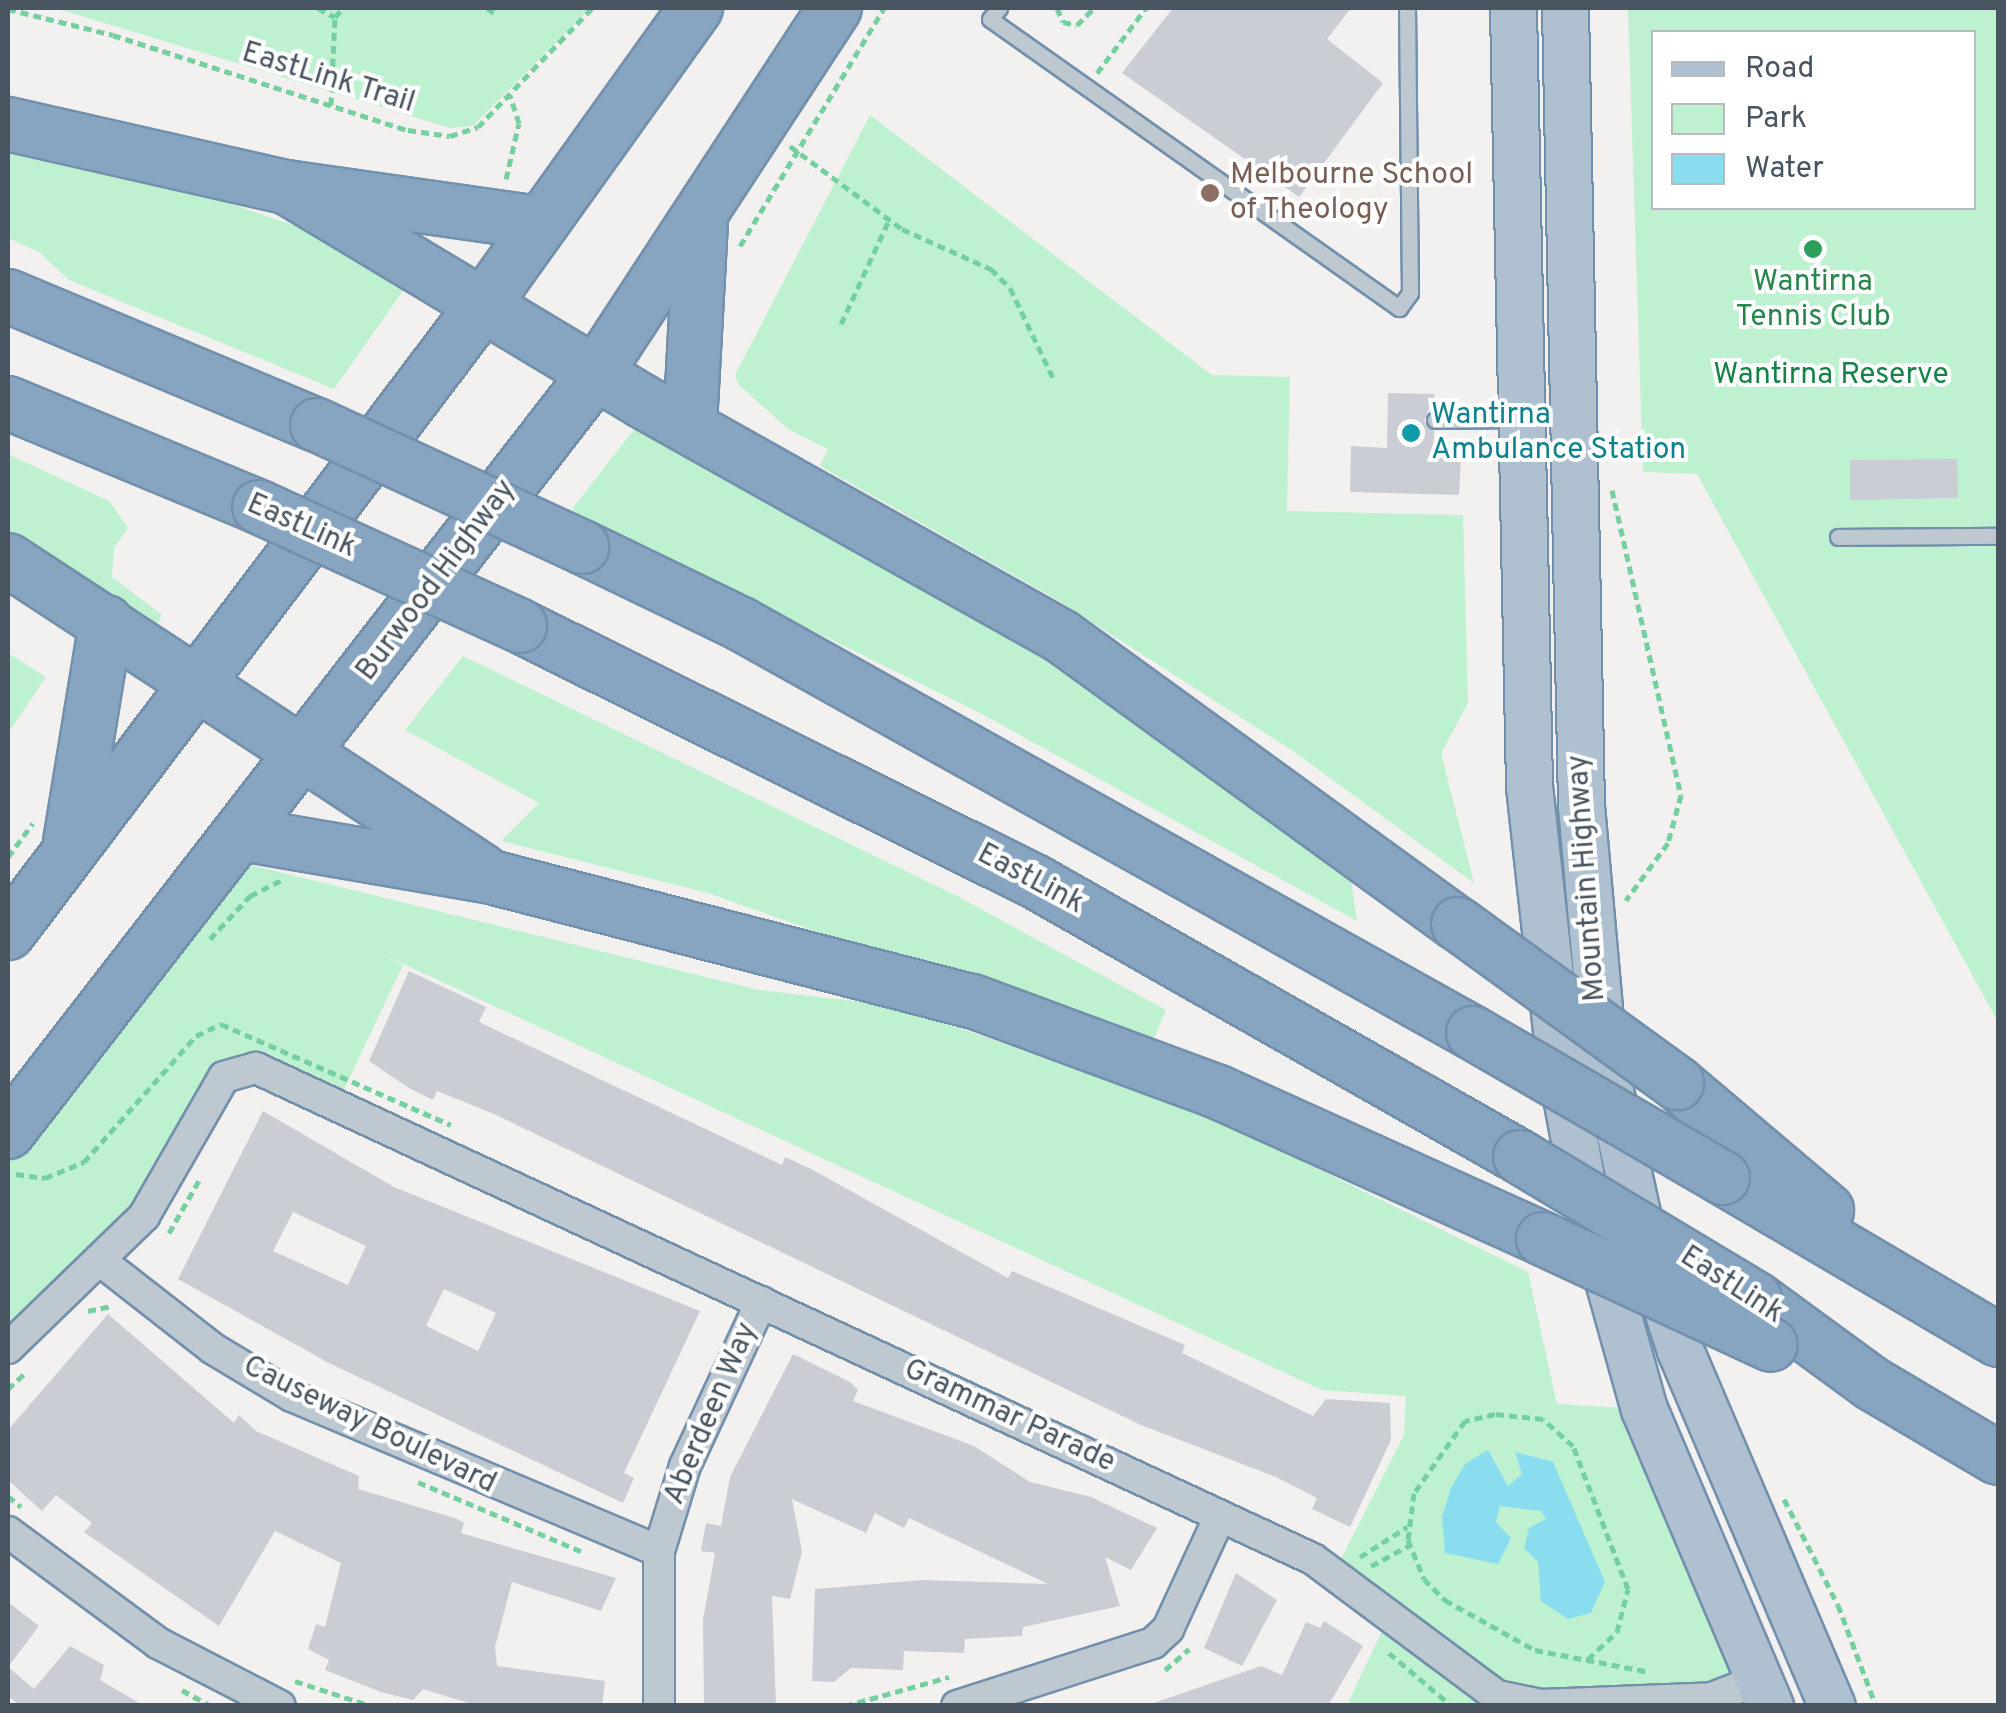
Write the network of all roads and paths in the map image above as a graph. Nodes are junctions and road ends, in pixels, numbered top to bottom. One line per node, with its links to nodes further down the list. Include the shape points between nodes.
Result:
1 (318, 8): 16 (path)
2 (343, 8): 16 (path)
3 (487, 8): 15 (path)
4 (592, 8): 18 (path, EastLink Trail, via 478,127 450,136)
5 (696, 8): 24 (highway)
6 (835, 8): 20 (highway, Burwood Highway)
7 (1000, 8): 17 (lane, via 990,20)
8 (1058, 8): 9 (path, via 1062,22 1077,25)
9 (1094, 8)
10 (1146, 8): 17 (path)
11 (1406, 8): 17 (lane, via 1410,293 1398,308)
12 (1513, 8): 31 (main road, Mountain Highway)
13 (1565, 8): 77 (main road, Mountain Highway, via 1580,789 1604,1063 1656,1283)
14 (8, 9): 18 (path, EastLink Trail, via 114,34)
15 (494, 12)
16 (335, 17): 18 (path)
17 (1086, 88)
18 (331, 106)
19 (8, 124): 21 (highway)
20 (764, 126): 22 (highway, Burwood Highway); 23 (path)
21 (286, 187): 24 (highway); 26 (highway)
22 (702, 218): 28 (highway, Burwood Highway); 33 (highway)
23 (889, 220): 27 (path); 29 (path, via 966,255 1010,288)
24 (540, 223): 26 (highway)
25 (8, 296): 50 (highway, bridge, via 317,425 741,624)
26 (484, 304): 28 (highway); 39 (highway)
27 (841, 324)
28 (596, 373): 33 (highway); 40 (highway, Burwood Highway)
29 (1055, 382)
30 (8, 403): 53 (highway, EastLink, bridge, via 520,626 1036,882 1520,1157)
31 (1519, 419): 32 (lane); 78 (main road, Mountain Highway, via 1529,786 1560,1065 1585,1198 1644,1410)
32 (1434, 420)
33 (690, 425): 50 (highway, bridge, via 1061,636 1676,1083)
34 (1610, 474): 44 (path, via 1681,795 1660,858)
35 (1998, 536): 36 (lane)
36 (1838, 537)
37 (8, 560): 38 (highway)
38 (106, 622): 39 (highway); 42 (highway)
39 (198, 680): 40 (highway); 42 (highway)
40 (309, 750): 41 (highway, Burwood Highway); 43 (highway)
41 (242, 834): 43 (highway); 46 (highway, Burwood Highway)
42 (68, 852): 45 (highway)
43 (491, 876): 53 (highway, bridge, via 972,1001 1218,1092 1544,1240)
44 (1621, 908)
45 (8, 933)
46 (8, 1132)
47 (204, 1173): 48 (path)
48 (166, 1237)
49 (102, 1262): 52 (street, Grammar Parade, via 151,1206 217,1086 234,1071 256,1068); 56 (street); 67 (street, Causeway Boulevard, via 212,1348 292,1396)
50 (1916, 1286): 55 (highway)
51 (124, 1295): 54 (path)
52 (761, 1302): 62 (street, Grammar Parade); 67 (street, Aberdeen Way, via 689,1455)
53 (1763, 1321): 59 (highway, EastLink)
54 (76, 1324)
55 (1998, 1340)
56 (8, 1348)
57 (38, 1360): 58 (path)
58 (8, 1390)
59 (1998, 1458)
60 (1780, 1494): 85 (path, via 1810,1543)
61 (8, 1496): 63 (path)
62 (1220, 1516): 78 (street, Grammar Parade, via 1313,1559 1496,1696 1541,1704); 83 (street, via 1168,1629 1153,1643)
63 (38, 1520)
64 (1407, 1526): 66 (path); 68 (path); 72 (path, via 1420,1478 1465,1421 1508,1414 1561,1427 1628,1588 1617,1632)
65 (8, 1532): 79 (street, via 158,1643)
66 (1410, 1545): 69 (path); 72 (path, via 1424,1580 1446,1600 1535,1650)
67 (659, 1551): 81 (street, Aberdeen Way)
68 (1360, 1556)
69 (1371, 1566)
70 (1197, 1632): 73 (path, via 1180,1663)
71 (1378, 1643): 84 (path)
72 (1588, 1659): 76 (path, via 1644,1666)
73 (1157, 1672)
74 (958, 1674): 82 (path)
75 (279, 1675): 80 (path)
76 (1650, 1675)
77 (1825, 1692): 78 (main road)
78 (1764, 1693)
79 (280, 1706)
80 (371, 1706)
81 (659, 1706)
82 (846, 1706)
83 (957, 1706)
84 (1452, 1706)
85 (1876, 1706)

